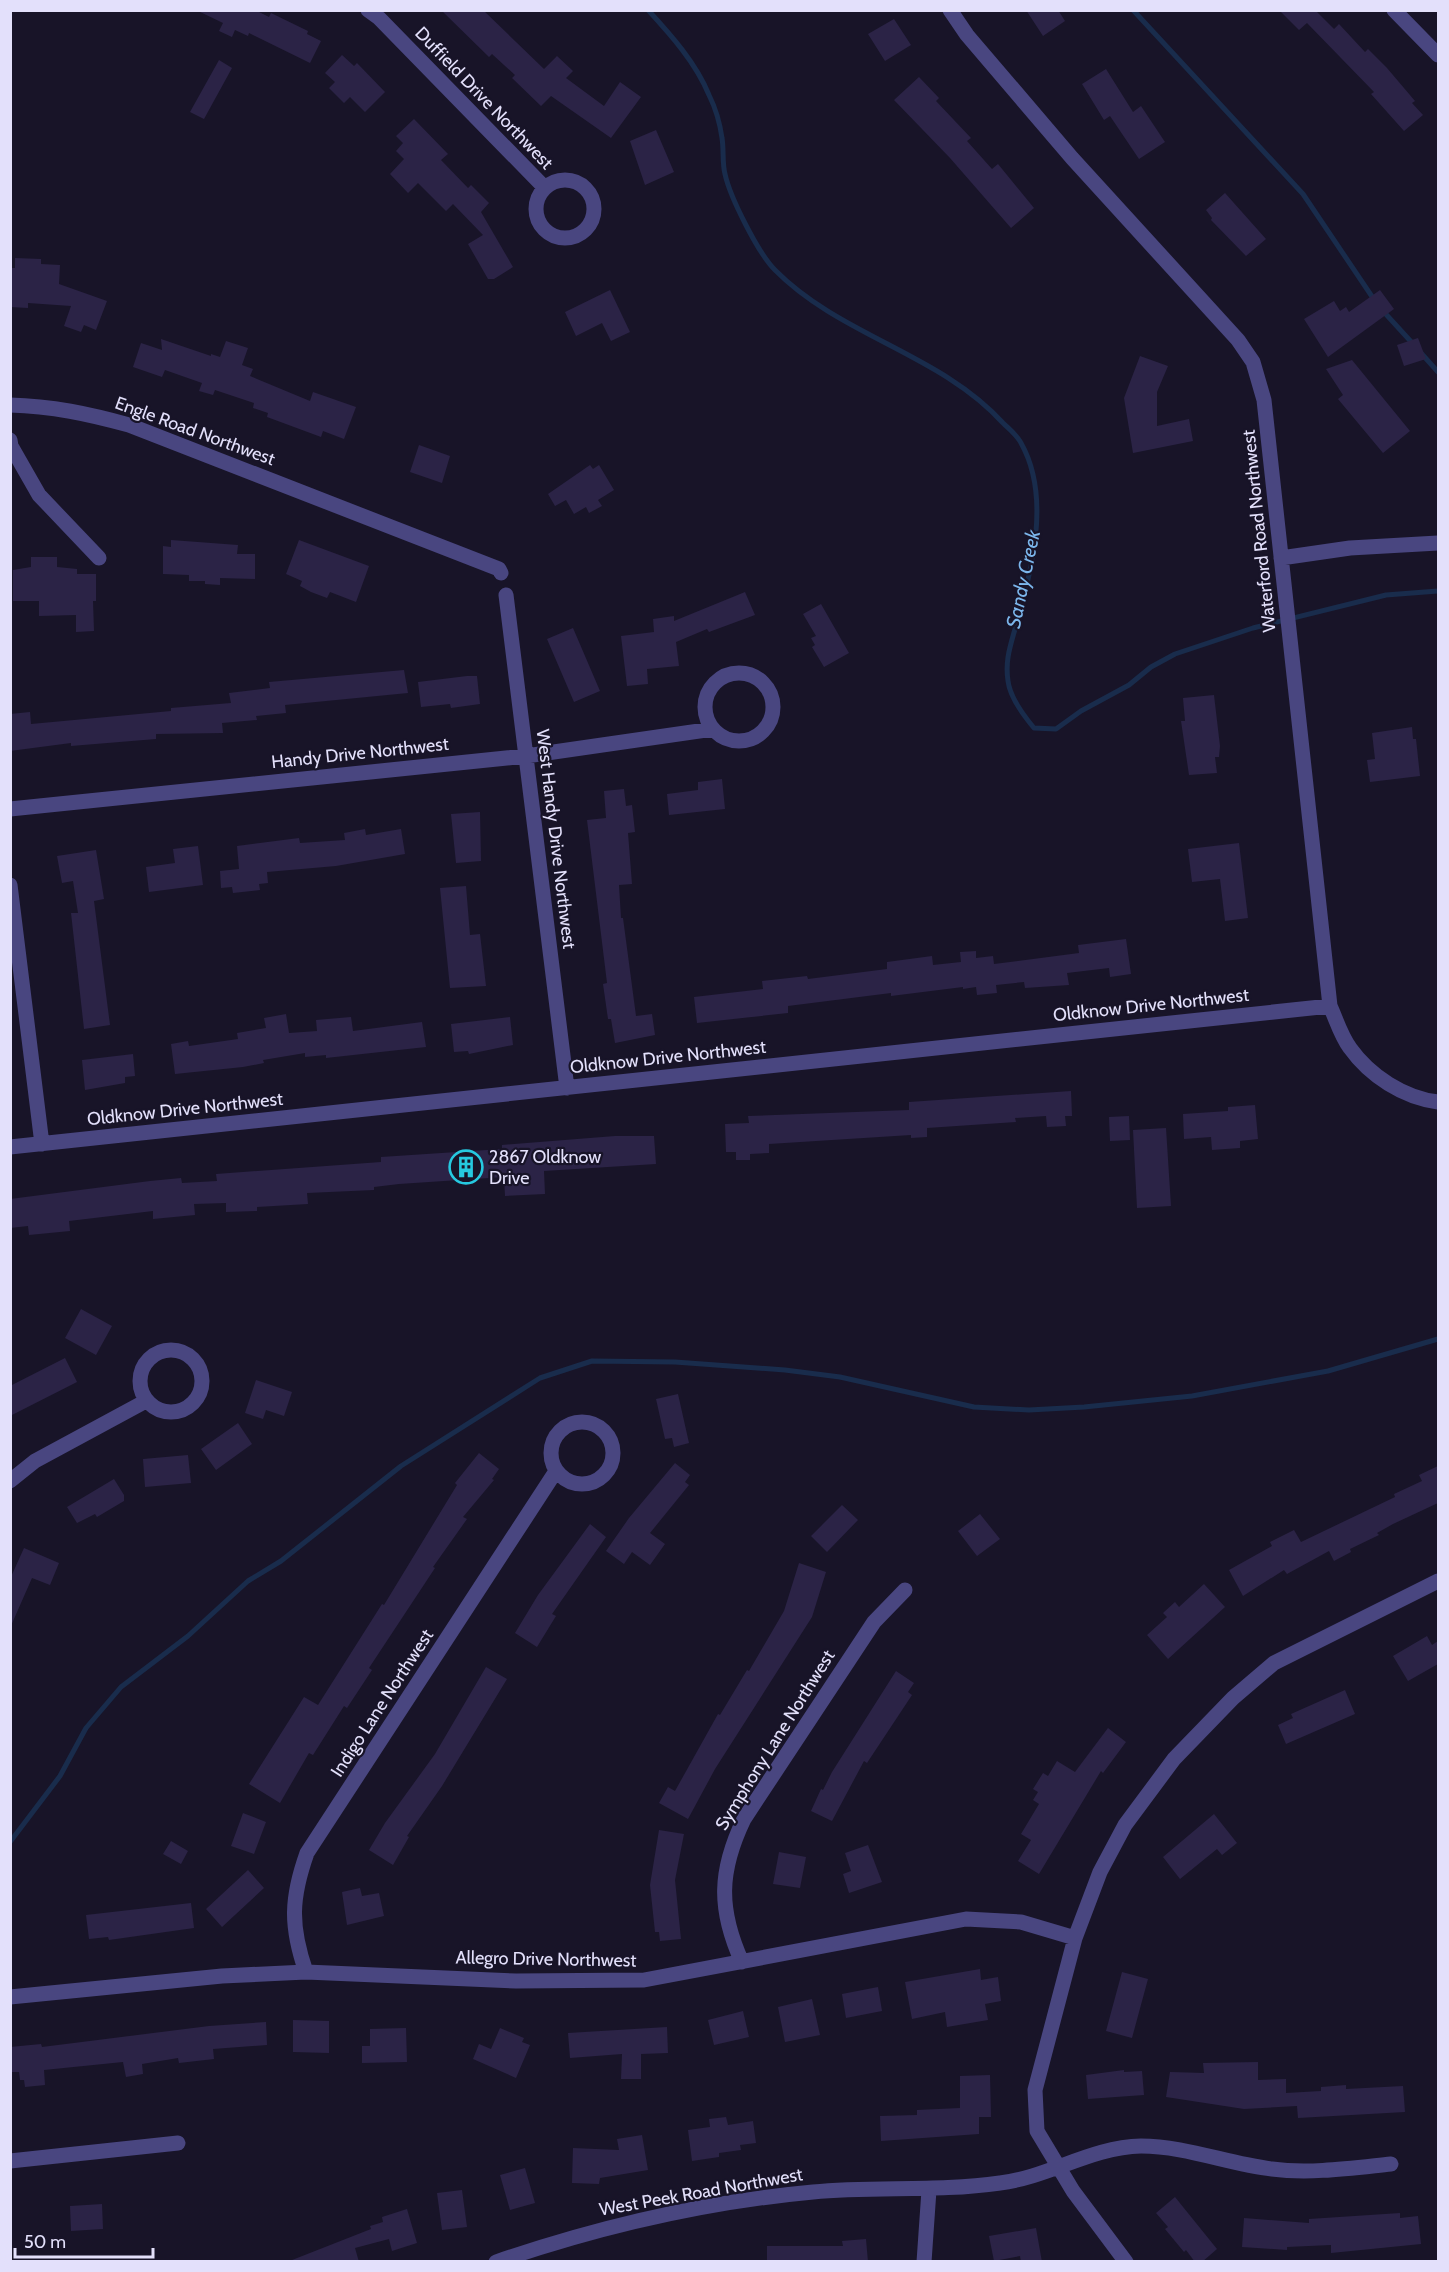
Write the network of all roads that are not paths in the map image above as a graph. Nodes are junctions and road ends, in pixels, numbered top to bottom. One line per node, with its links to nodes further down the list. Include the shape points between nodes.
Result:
1 (368, 10): 5 (street, Duffield Drive Northwest)
2 (950, 10): 10 (street, Waterford Road Northwest, via 1057,141 1238,340 1253,362 1264,400)
3 (1394, 10): 4 (street)
4 (1438, 55)
5 (545, 188)
6 (10, 405): 11 (street, Engle Road Northwest, via 85,412 129,425)
7 (10, 440): 9 (street, via 39,495)
8 (1438, 543): 10 (street, via 1350,548)
9 (99, 558)
10 (1281, 558): 17 (street, Waterford Road Northwest)
11 (501, 573)
12 (506, 594): 14 (street, West Handy Drive Northwest)
13 (713, 729): 13 (street, Handy Drive Northwest, via 733,740 756,737 771,720 773,708 767,687 759,679 738,672 718,680 706,698 705,709); 14 (street, Handy Drive Northwest)
14 (526, 756): 15 (street, Handy Drive Northwest); 18 (street, West Handy Drive Northwest)
15 (10, 809)
16 (10, 885): 20 (street)
17 (1330, 1006): 18 (street, Oldknow Drive Northwest); 19 (street, Waterford Road Northwest, via 1349,1047 1381,1080 1422,1100)
18 (567, 1088): 20 (street, Oldknow Drive Northwest)
19 (1438, 1102)
20 (42, 1144): 21 (street, Oldknow Drive Northwest)
21 (10, 1147)
22 (146, 1401): 22 (street, via 141,1372 152,1356 180,1351 197,1363 202,1383 200,1394 185,1409 164,1412); 24 (street, via 35,1461)
23 (556, 1471): 23 (street, via 582,1485 601,1478 612,1461 613,1450 604,1432 586,1423 567,1426 553,1442 552,1462); 29 (street, Indigo Lane Northwest, via 307,1853 297,1881 293,1913 296,1943)
24 (10, 1481)
25 (1438, 1581): 27 (street, via 1274,1663 1233,1698 1174,1759 1125,1826 1100,1872)
26 (905, 1590): 28 (street, Symphony Lane Northwest, via 874,1622 744,1819 732,1845 724,1878 724,1907 730,1935)
27 (1075, 1938): 28 (street, Allegro Drive Northwest, via 1021,1922 966,1919); 34 (street, via 1035,2090 1037,2131)
28 (742, 1962): 29 (street, Allegro Drive Northwest, via 644,1980 603,1981)
29 (306, 1972): 30 (street, Allegro Drive Northwest, via 222,1976)
30 (10, 1997)
31 (178, 2143): 32 (street)
32 (10, 2161)
33 (1391, 2164): 34 (street, West Peek Road Northwest, via 1275,2170 1181,2150 1141,2146 1105,2151)
34 (1059, 2167): 35 (street, West Peek Road Northwest, via 1004,2183); 38 (street)
35 (929, 2190): 36 (street, West Peek Road Northwest, via 771,2196 571,2236); 37 (street)
36 (496, 2262)
37 (924, 2262)
38 (1126, 2262)

